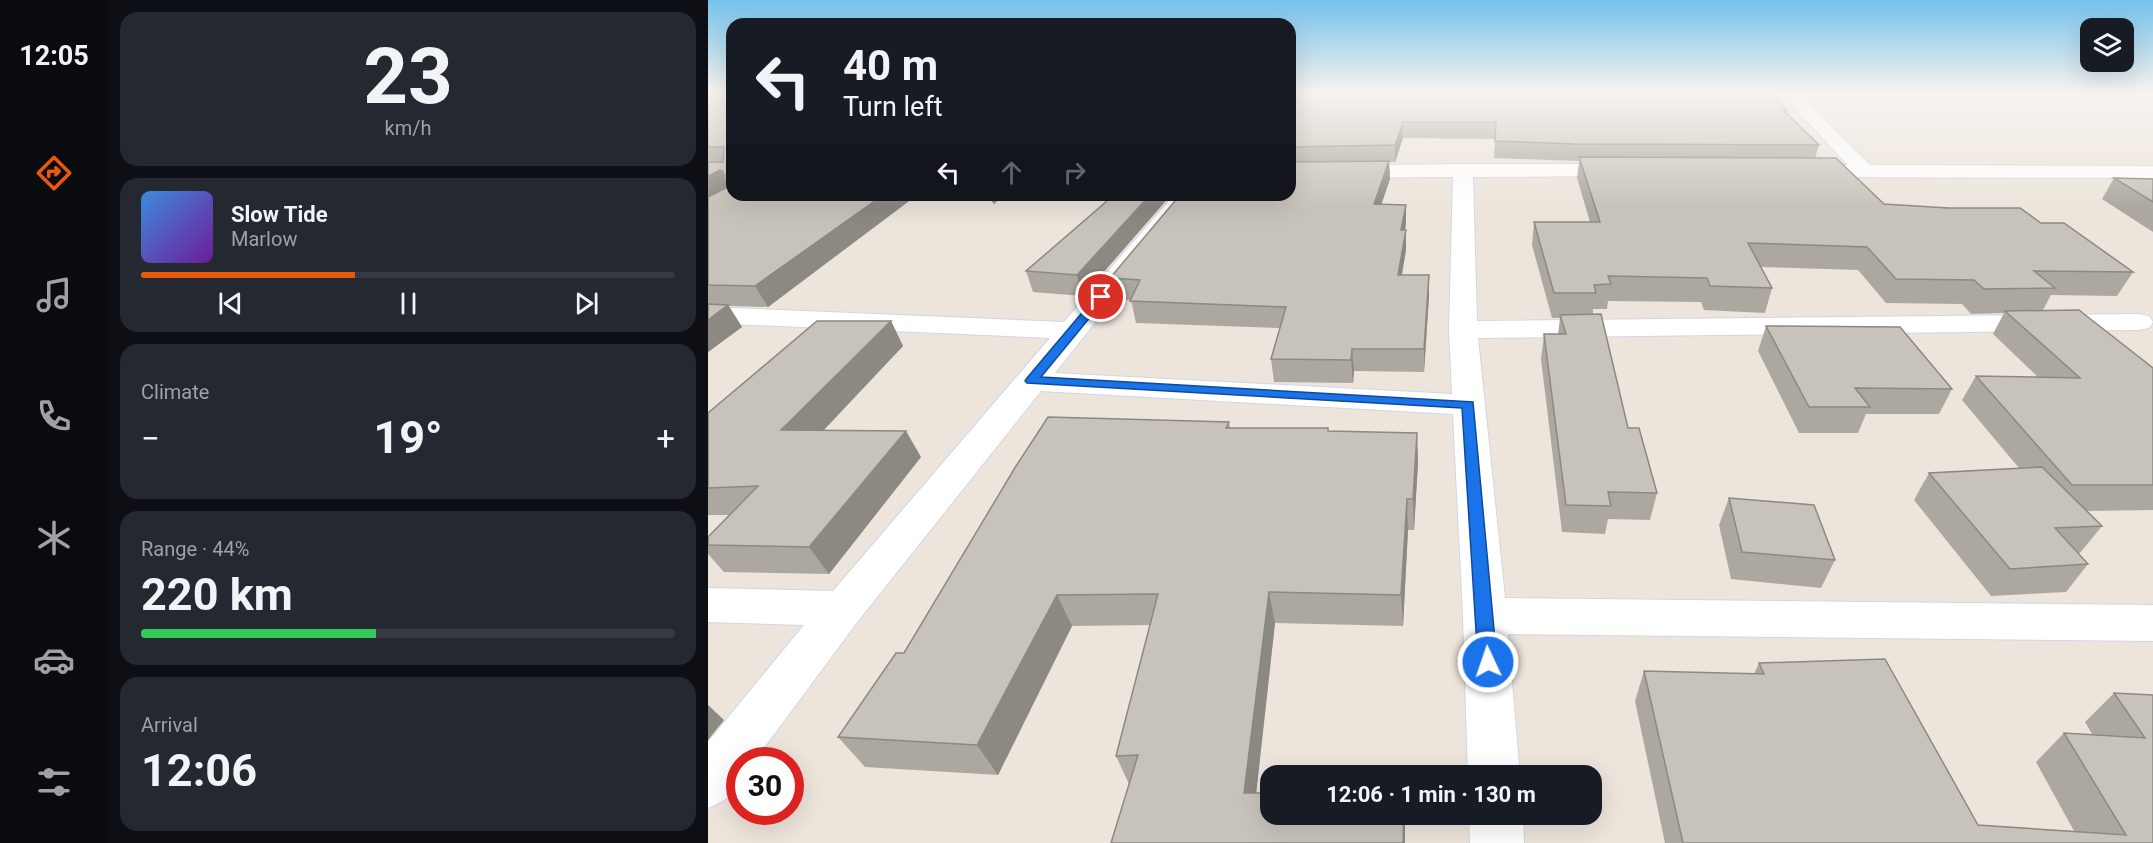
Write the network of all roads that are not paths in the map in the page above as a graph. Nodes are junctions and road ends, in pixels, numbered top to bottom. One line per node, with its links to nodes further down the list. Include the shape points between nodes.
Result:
1 (1825, 130): 5 (street)
2 (1463, 170): 3 (street); 6 (street); 11 (street)
3 (1639, 170)
4 (1781, 171): 5 (street)
5 (1865, 171): 7 (street)
6 (1296, 172)
7 (2153, 172)
8 (1180, 201): 12 (street)
9 (708, 315): 12 (street)
10 (2139, 322): 11 (street)
11 (1463, 330): 14 (street)
12 (1073, 331): 13 (street)
13 (1032, 381): 14 (street); 16 (street)
14 (1468, 405): 17 (street)
15 (708, 605): 16 (street)
16 (843, 609): 20 (street)
17 (1485, 616): 18 (street); 19 (street)
18 (2153, 623)
19 (1493, 765)
20 (708, 782)
21 (1496, 825): 22 (street)
22 (1497, 843)

